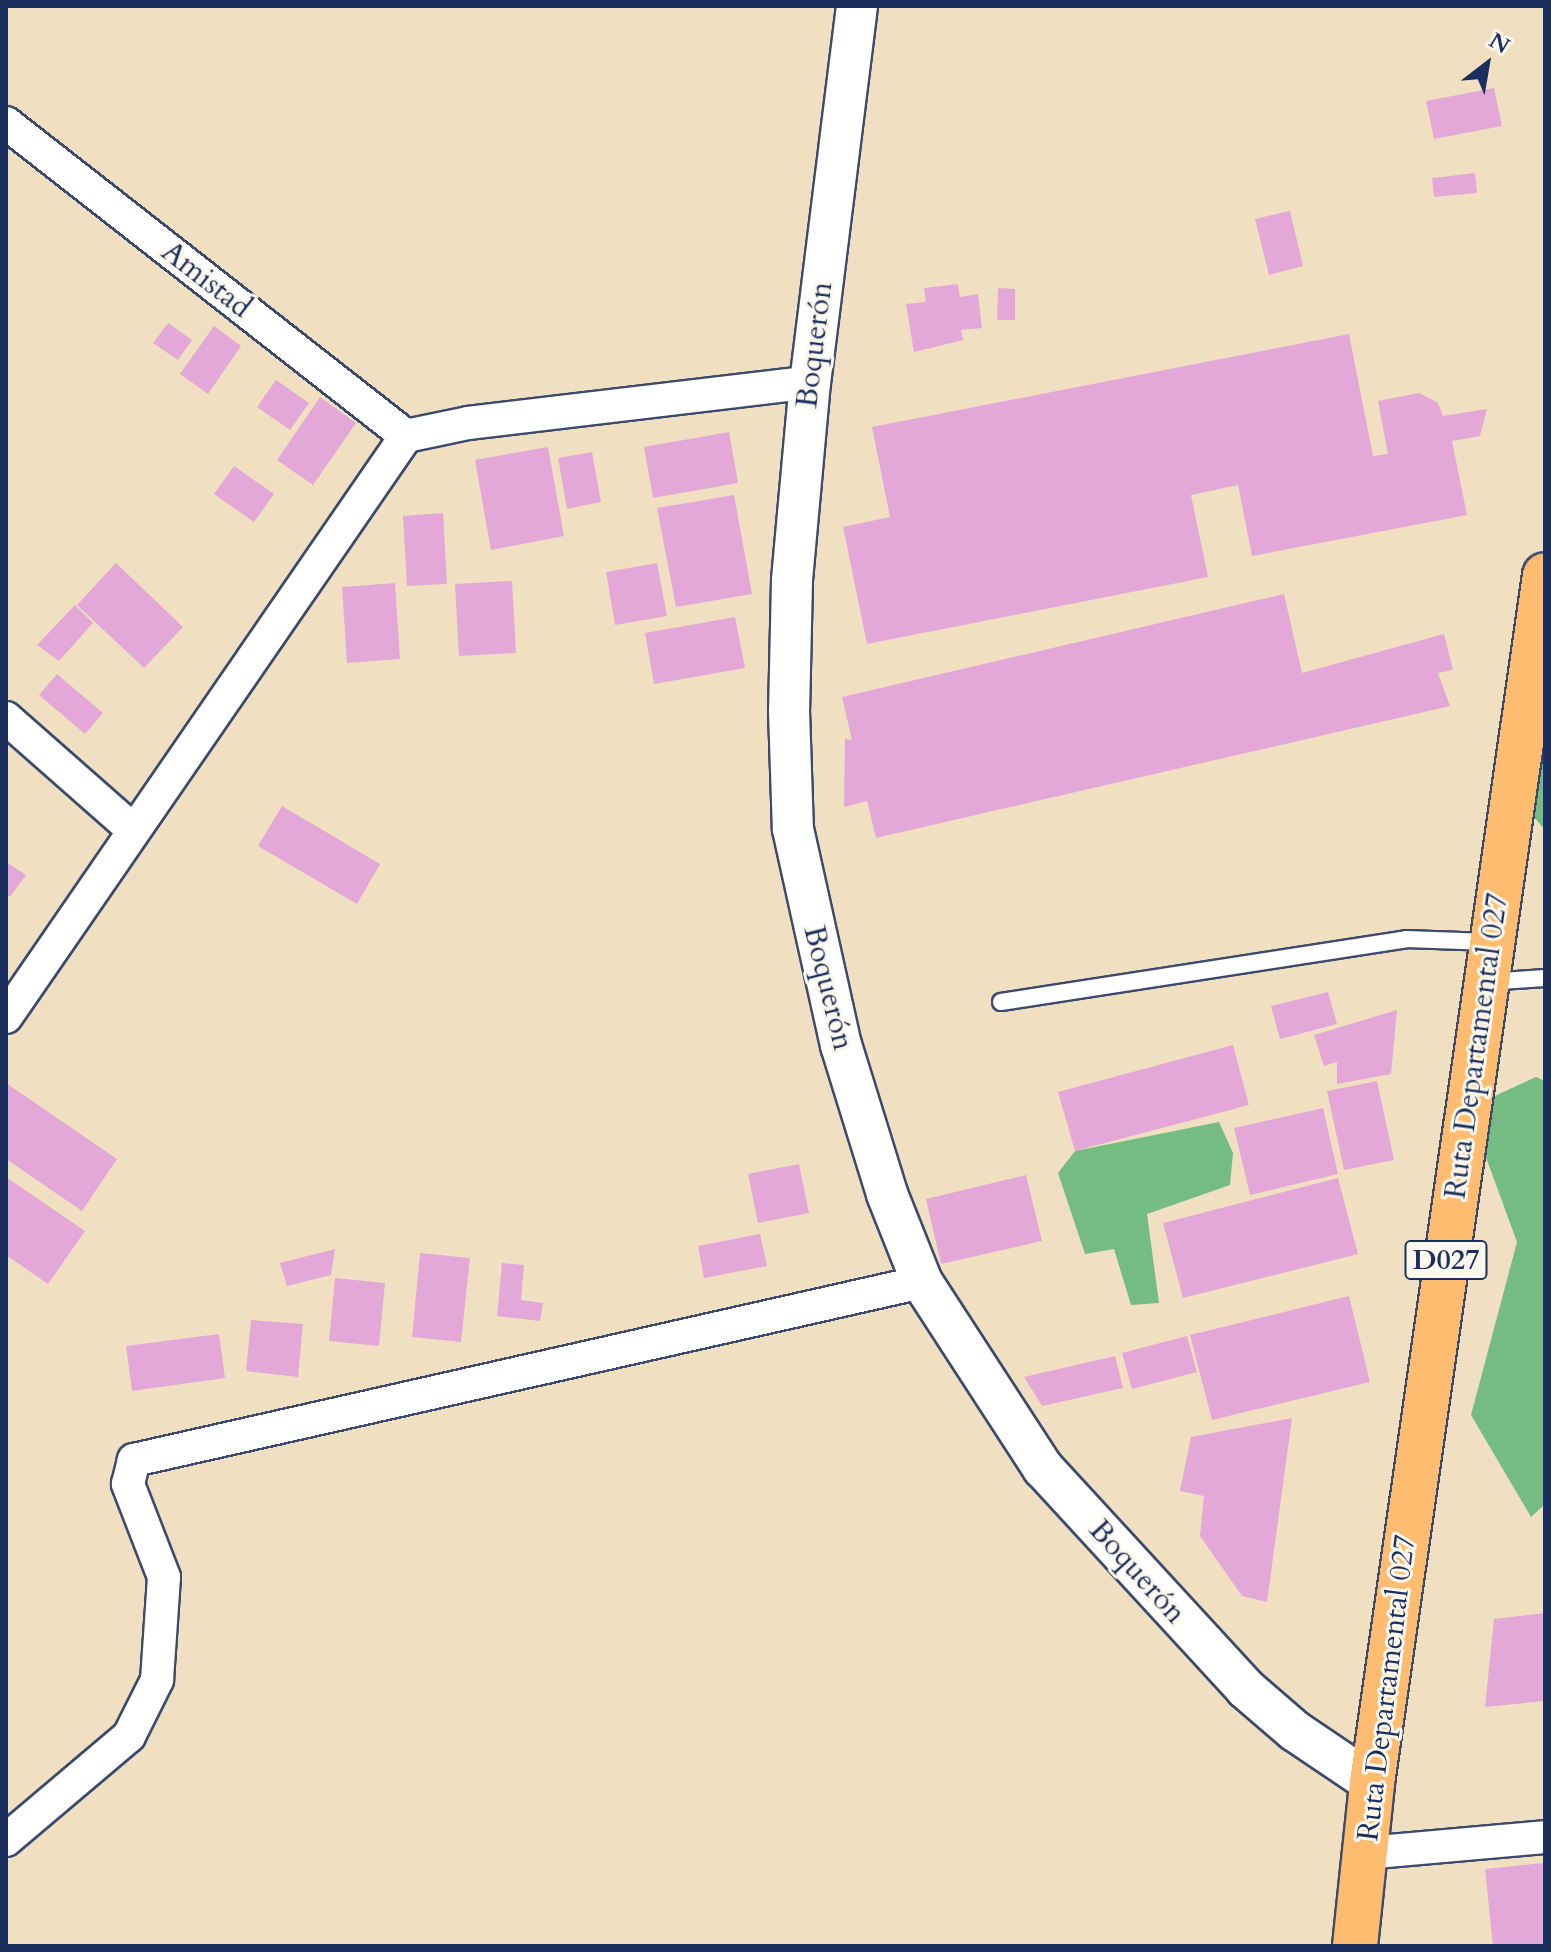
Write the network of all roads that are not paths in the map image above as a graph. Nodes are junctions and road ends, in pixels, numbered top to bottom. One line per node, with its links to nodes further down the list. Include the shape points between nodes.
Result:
1 (857, 6): 3 (street, Boquerón)
2 (6, 123): 4 (street, Amistad)
3 (810, 382): 4 (street, via 468,423); 12 (street, Boquerón, via 792,581 793,829 841,1045 887,1194)
4 (406, 436): 7 (street)
5 (1545, 575): 8 (main road, Ruta Departamental 027 / D027)
6 (6, 718): 7 (street)
7 (132, 829): 11 (street)
8 (1489, 962): 9 (lane); 10 (lane, via 1406,939); 13 (main road, Ruta Departamental 027 / D027)
9 (1545, 978)
10 (1001, 1002)
11 (6, 1017)
12 (922, 1282): 13 (street, Boquerón, via 1043,1468 1245,1688 1295,1731); 15 (street, via 134,1460 128,1484 164,1577 157,1680 129,1736)
13 (1372, 1783): 16 (main road, Ruta Departamental 027 / D027)
14 (1545, 1837): 16 (street)
15 (6, 1840)
16 (1366, 1853): 17 (main road, Ruta Departamental 027 / D027)
17 (1355, 1946)

